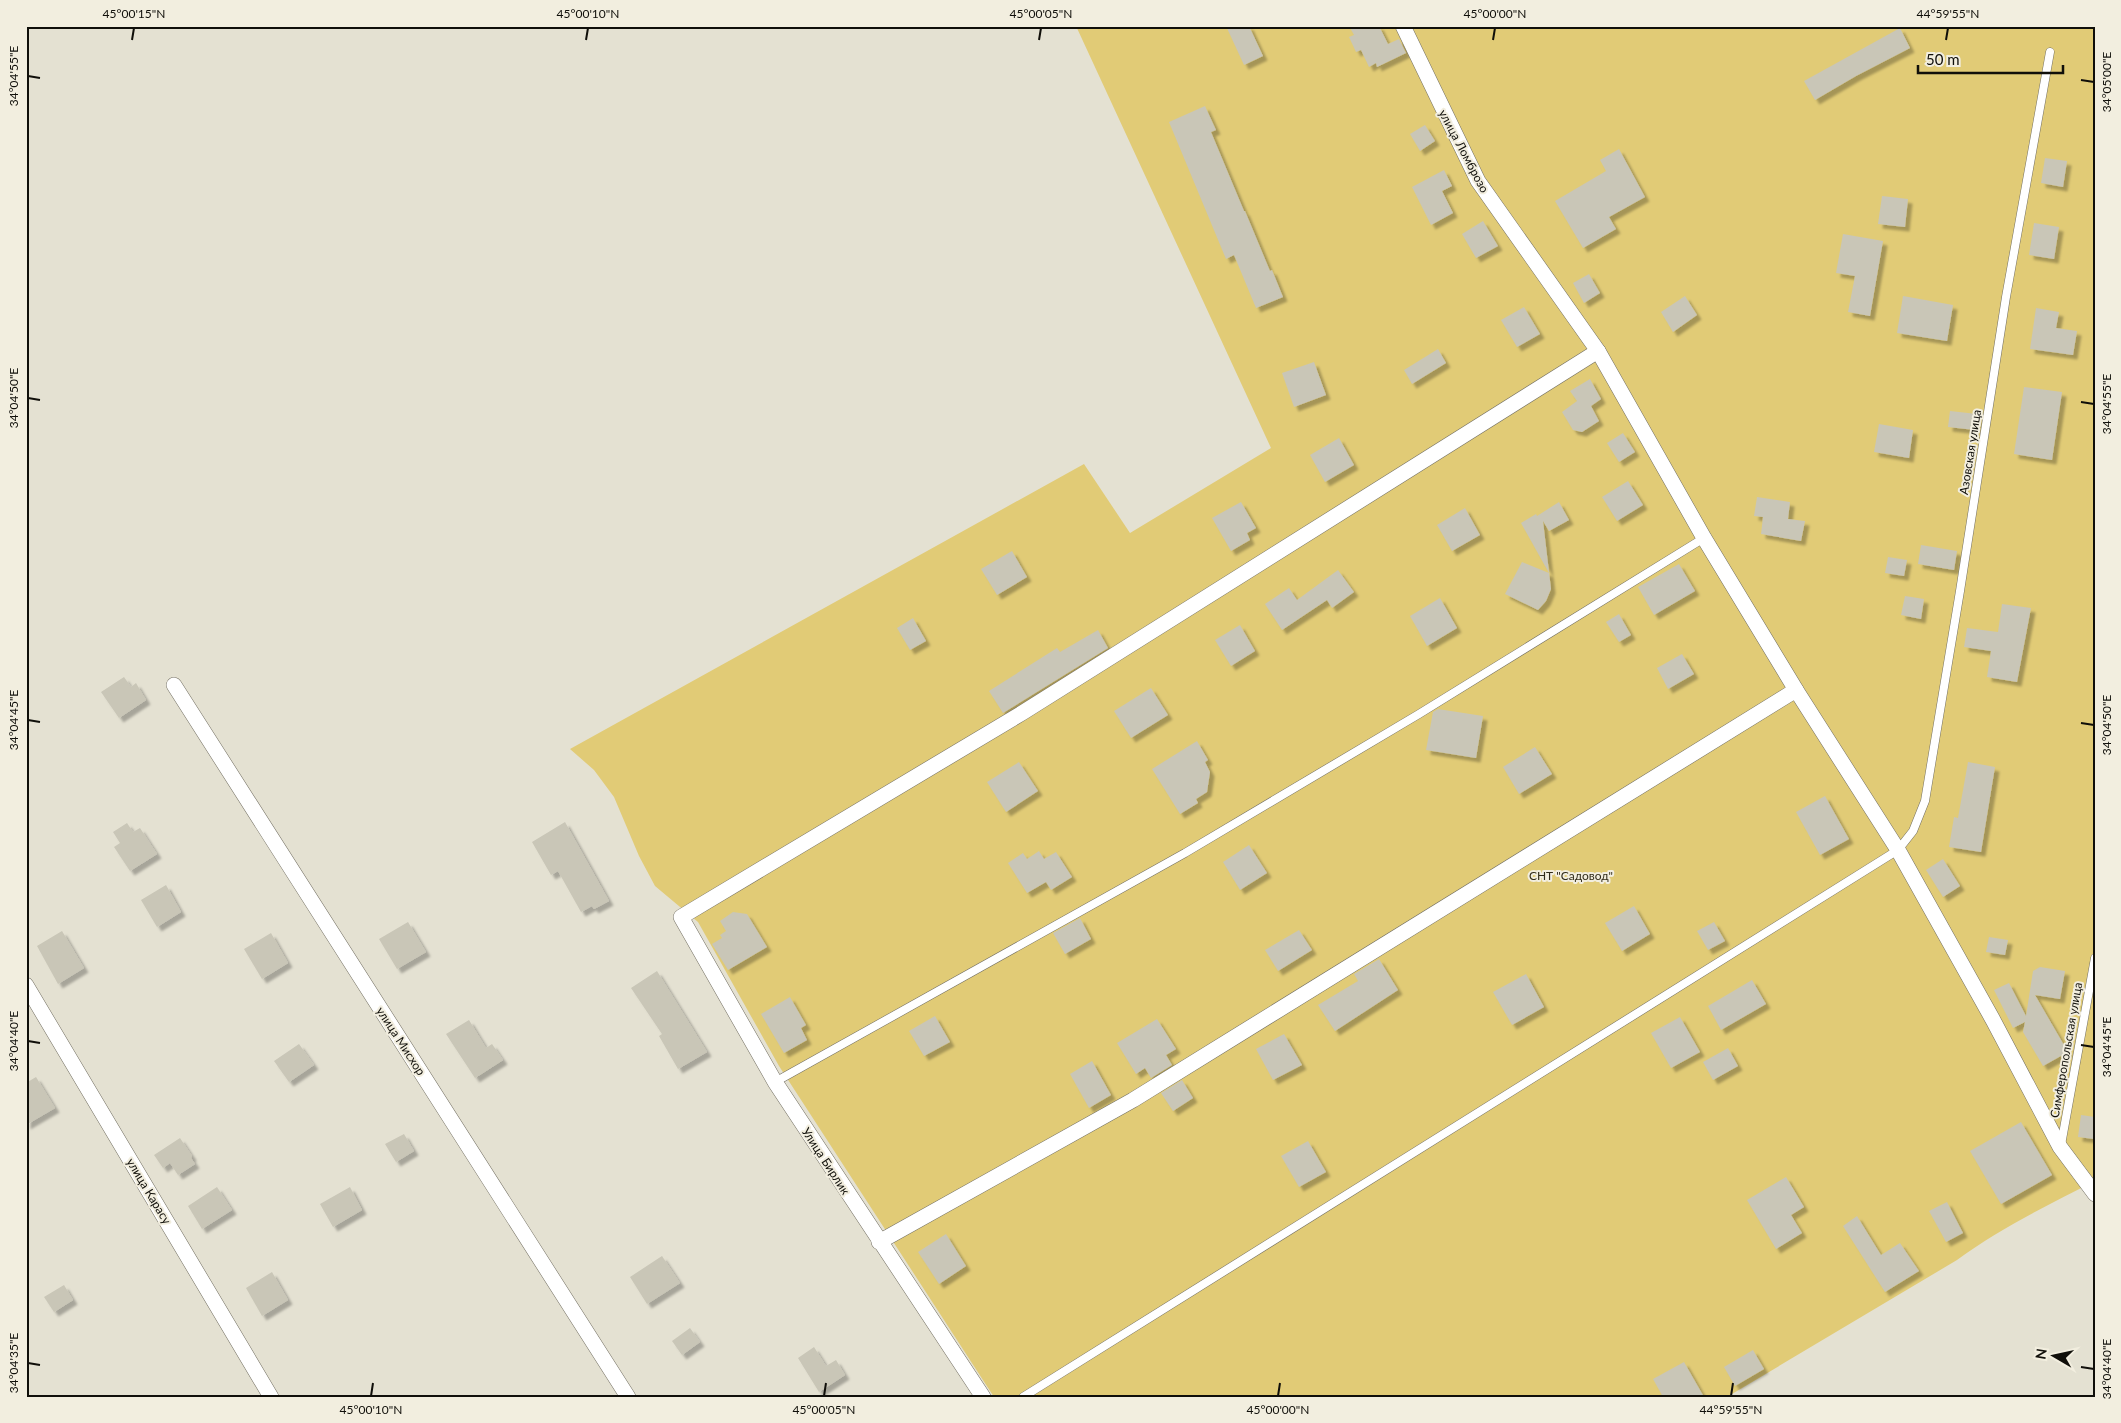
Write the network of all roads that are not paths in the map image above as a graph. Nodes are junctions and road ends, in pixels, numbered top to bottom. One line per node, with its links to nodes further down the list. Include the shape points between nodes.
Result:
1 (1403, 26): 3 (street, улица Ломброзо, via 1478,182)
2 (2050, 52): 7 (lane, Азовская улица, via 2006,297 1925,801 1913,831)
3 (1598, 351): 4 (street, улица Ломброзо); 10 (street, Улица Бирлик, via 1022,713 682,917)
4 (1704, 538): 6 (street, улица Ломброзо); 10 (lane, via 1419,714 1185,853)
5 (174, 685): 15 (street, улица Мисхор)
6 (1796, 690): 7 (street, улица Ломброзо); 13 (street, via 1133,1100)
7 (1898, 850): 11 (street, улица Ломброзо); 17 (lane)
8 (2095, 958): 11 (lane, Симферопольская улица)
9 (26, 985): 14 (street, улица Карасу)
10 (775, 1082): 13 (street, Улица Бирлик)
11 (2060, 1147): 12 (street, улица Ломброзо)
12 (2095, 1194)
13 (879, 1242): 16 (street, Улица Бирлик)
14 (271, 1397)
15 (628, 1397)
16 (983, 1397)
17 (1023, 1397)

